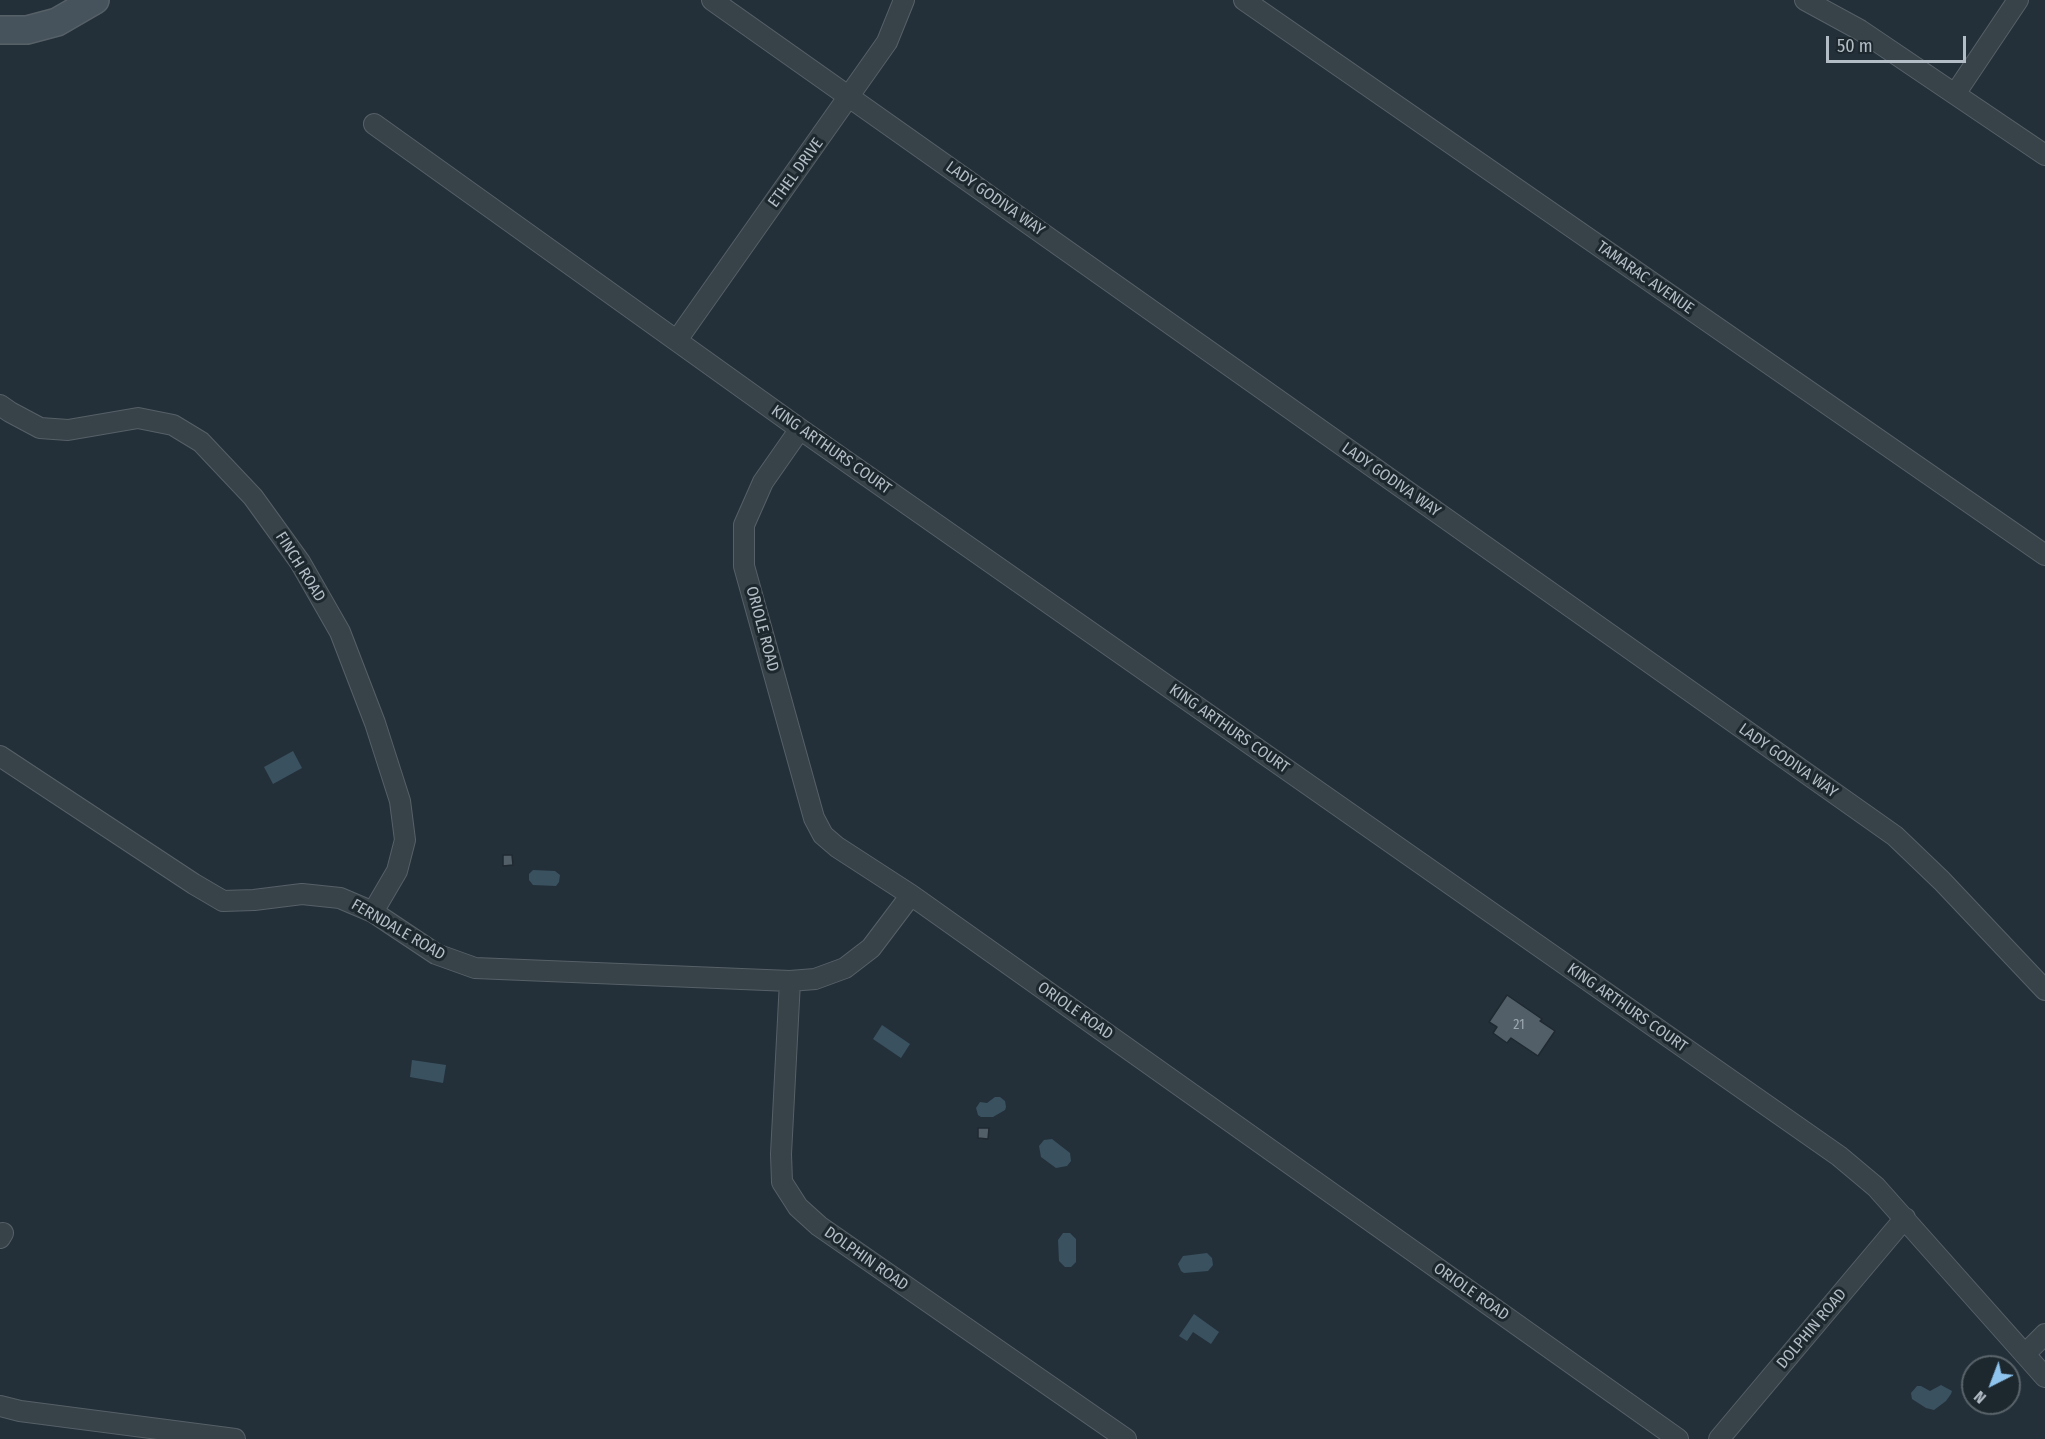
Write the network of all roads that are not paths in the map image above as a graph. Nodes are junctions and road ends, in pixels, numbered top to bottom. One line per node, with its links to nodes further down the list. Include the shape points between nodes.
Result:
1 (95, 0): 7 (street, via 57,22 27,30)
2 (712, 0): 9 (street, LADY GODIVA WAY)
3 (904, 0): 9 (street, ETHEL DRIVE, via 887,42)
4 (1244, 0): 15 (street, TAMARAC AVENUE)
5 (1805, 0): 8 (street, via 1860,30)
6 (2018, 0): 8 (street)
7 (0, 30)
8 (1955, 94): 11 (street)
9 (850, 97): 12 (street, ETHEL DRIVE); 20 (street, LADY GODIVA WAY, via 1895,836)
10 (374, 124): 12 (street, KING ARTHURS COURT)
11 (2045, 155)
12 (677, 340): 14 (street, KING ARTHURS COURT)
13 (0, 405): 18 (street, FINCH ROAD, via 40,428 68,430 138,418 173,425 201,442 253,497 300,561 340,632 400,801 405,840 397,871)
14 (800, 429): 17 (street, ORIOLE ROAD, via 763,482 744,525 744,566 814,818 823,835 837,847); 21 (street, KING ARTHURS COURT, via 1839,1156)
15 (2045, 555)
16 (0, 756): 18 (street, FERNDALE ROAD, via 223,901 302,894 340,898)
17 (911, 895): 19 (street, FERNDALE ROAD, via 871,948 845,968 815,979); 28 (street, ORIOLE ROAD)
18 (373, 912): 19 (street, FERNDALE ROAD, via 436,954 475,968)
19 (790, 981): 27 (street, DOLPHIN ROAD, via 781,1154 782,1182 798,1207 819,1226)
20 (2045, 990)
21 (1905, 1218): 23 (street, KING ARTHURS COURT); 29 (street, DOLPHIN ROAD)
22 (2045, 1334): 23 (street)
23 (2025, 1354): 24 (street, KING ARTHURS COURT)
24 (2045, 1377)
25 (0, 1406): 26 (street)
26 (235, 1439)
27 (1125, 1439)
28 (1678, 1439)
29 (1719, 1439)

